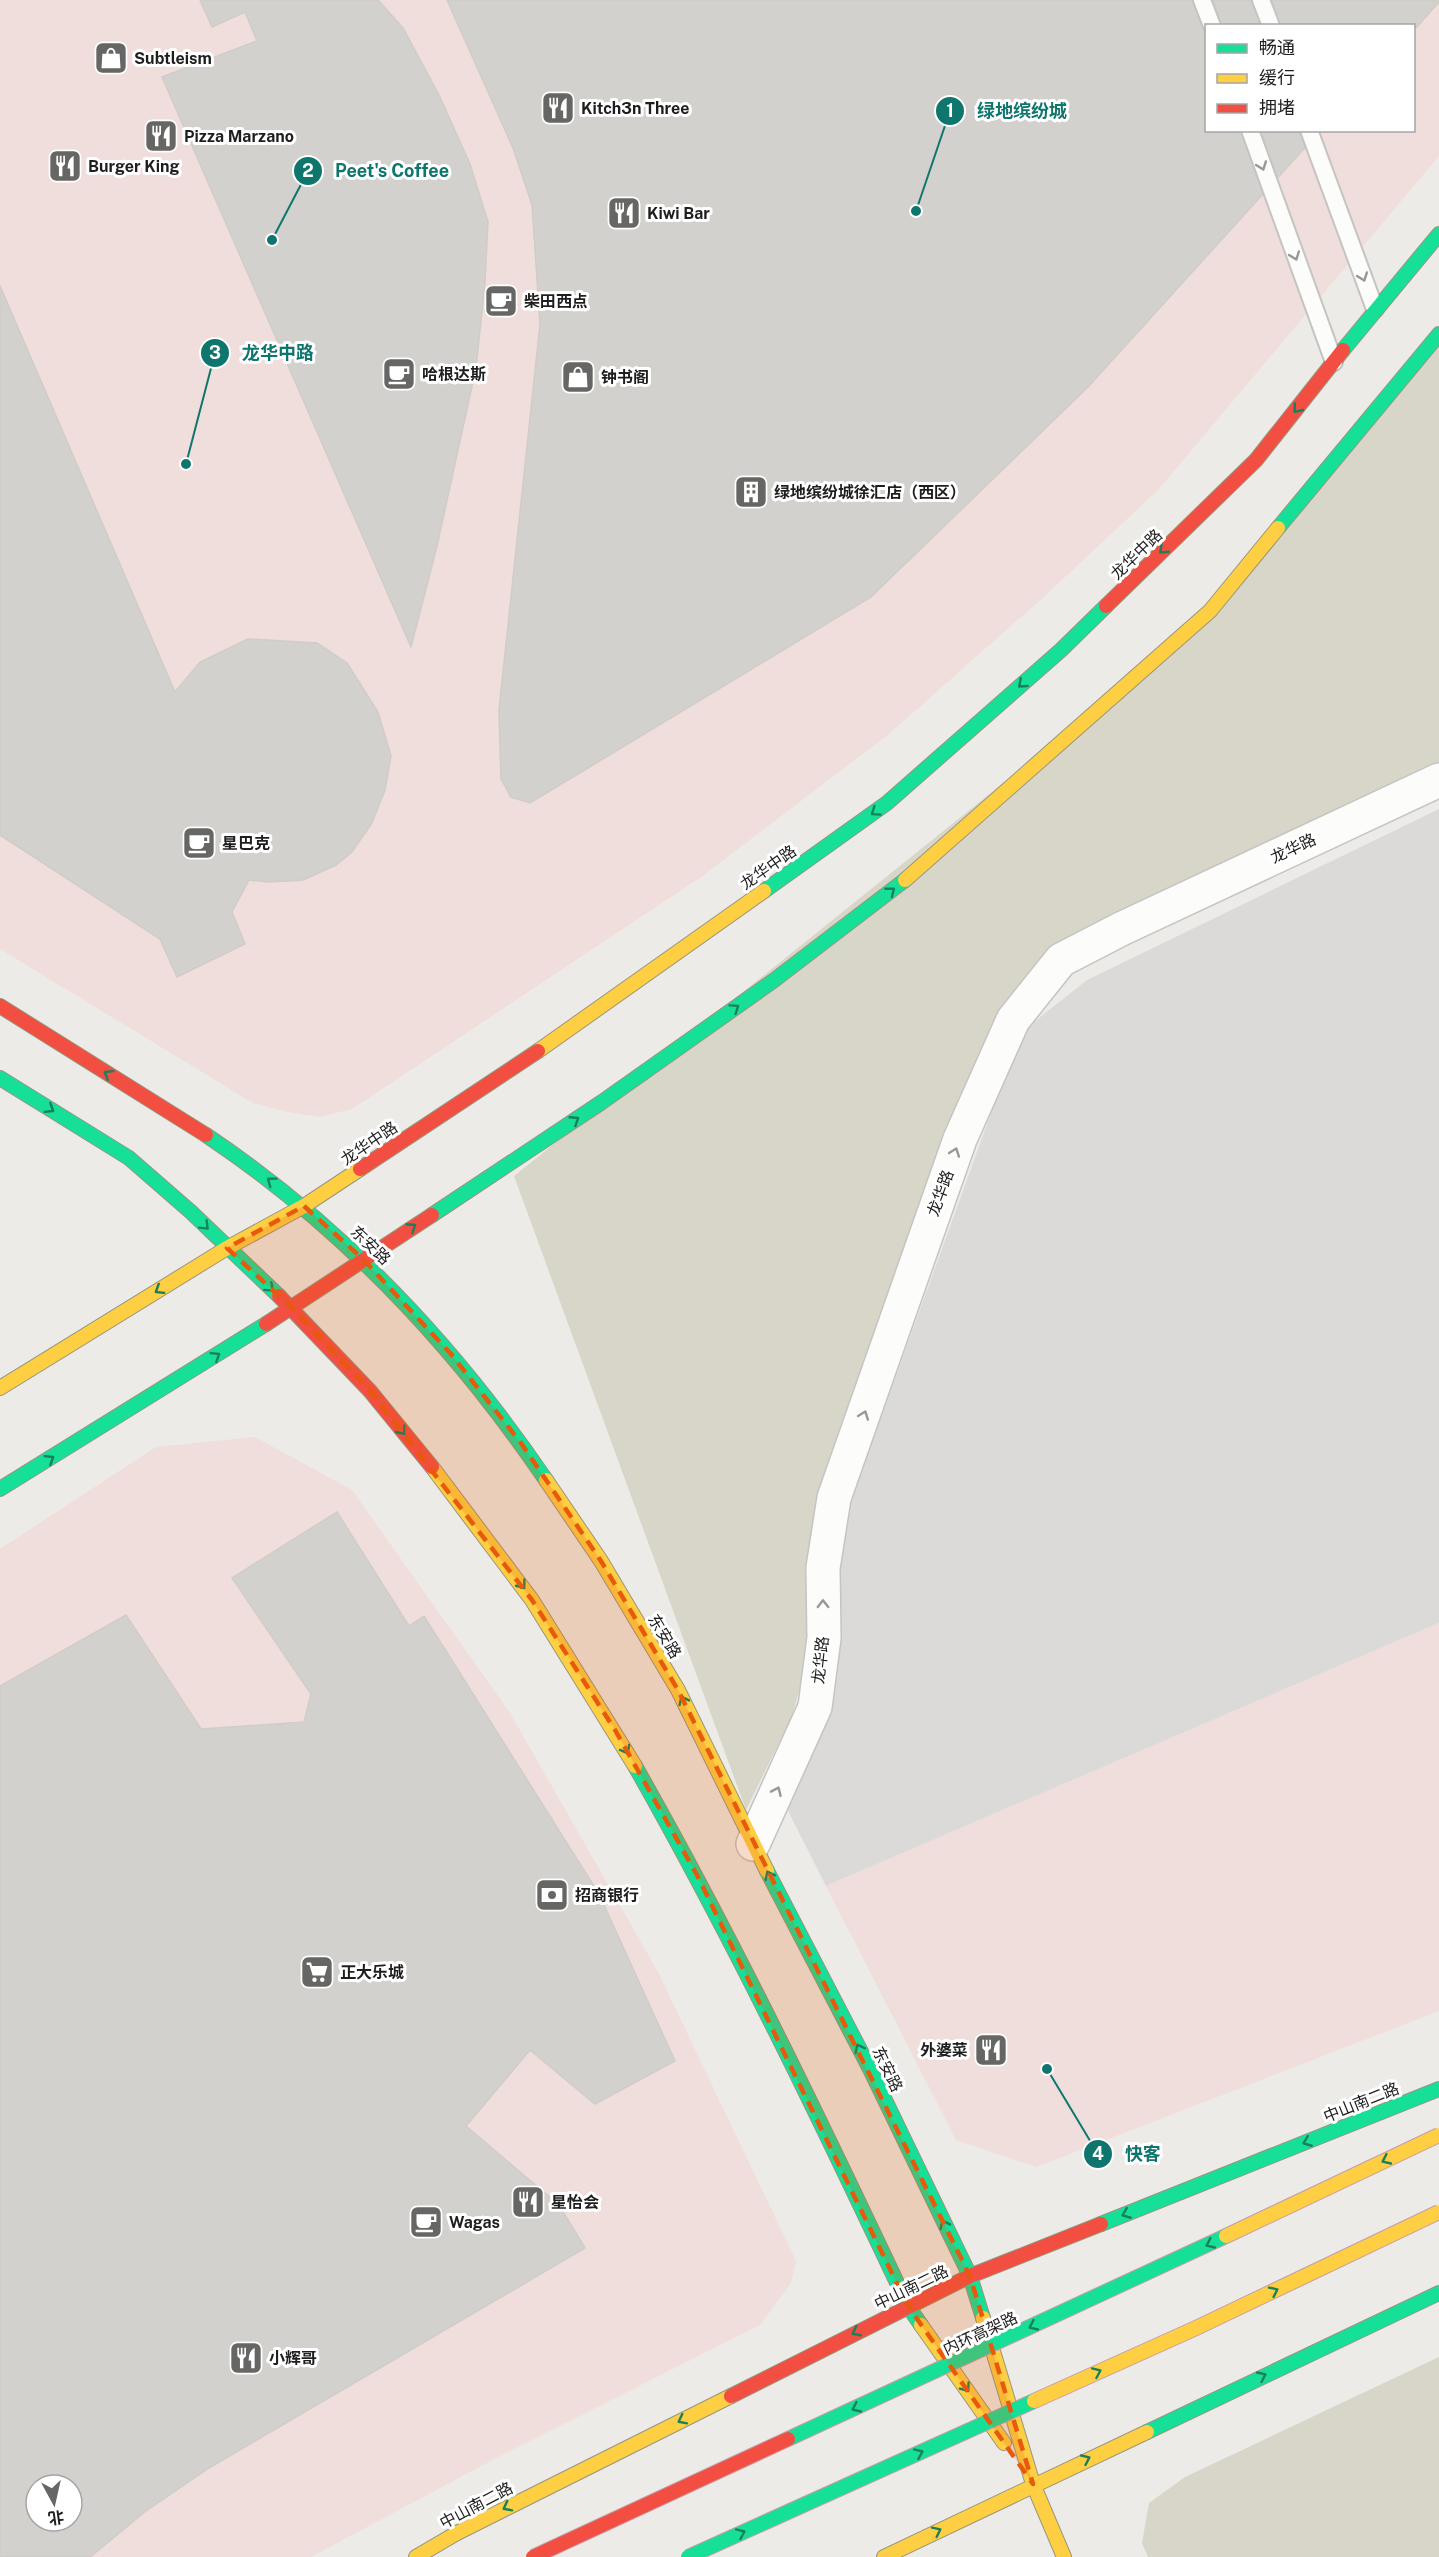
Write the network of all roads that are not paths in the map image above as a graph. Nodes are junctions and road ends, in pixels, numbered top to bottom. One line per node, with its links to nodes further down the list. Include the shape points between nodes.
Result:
1 (1202, 0): 3 (lane)
2 (1262, 0): 4 (lane)
3 (1211, 24)
4 (1270, 24)
5 (1251, 132): 10 (lane, one-way to 10)
6 (1310, 132): 8 (lane, one-way to 8)
7 (1439, 234): 8 (main road, 龙华中路)
8 (1375, 309): 10 (main road, 龙华中路)
9 (1439, 334): 16 (main road, one-way to 9, via 602,1102 897,887 1210,611)
10 (1334, 363): 14 (main road, 龙华中路, one-way to 14, via 1256,460 1061,650 887,803 556,1038)
11 (1439, 780): 20 (street, 龙华路, one-way to 11, via 815,1707 824,1638 823,1568 834,1498 960,1139 1013,1020 1061,960)
12 (0, 1006): 14 (main road, 东安路, one-way to 12, via 213,1140)
13 (0, 1078): 15 (main road, 东安路, one-way to 15, via 129,1158)
14 (304, 1206): 15 (main road, 龙华中路); 16 (main road, 东安路)
15 (227, 1248): 17 (main road, 东安路, one-way to 17); 18 (main road, 龙华中路, one-way to 18)
16 (363, 1259): 17 (main road); 20 (main road, 东安路, one-way to 16, via 678,1690 601,1561 521,1443 451,1354)
17 (292, 1308): 19 (main road, one-way to 17); 26 (main road, 东安路, one-way to 26, via 370,1391 456,1496 532,1600 615,1730 697,1875 811,2101)
18 (0, 1388)
19 (0, 1489)
20 (753, 1844): 24 (main road, 东安路, one-way to 20, via 870,2069)
21 (1439, 2089): 24 (main road, 中山南二路, one-way to 24)
22 (1439, 2135): 29 (main road, 内环高架路, one-way to 29, bridge)
23 (1439, 2212): 30 (main road, one-way to 23, bridge, via 1196,2328)
24 (970, 2276): 26 (main road, 中山南二路); 27 (main road, 东安路)
25 (1439, 2293): 27 (main road, one-way to 25)
26 (908, 2306): 27 (main road, 东安路, one-way to 27); 28 (main road, 中山南二路, one-way to 28)
27 (1033, 2484): 31 (main road, one-way to 27); 32 (main road, 东安路)
28 (416, 2557)
29 (533, 2557)
30 (688, 2557)
31 (884, 2557)
32 (1064, 2557)

